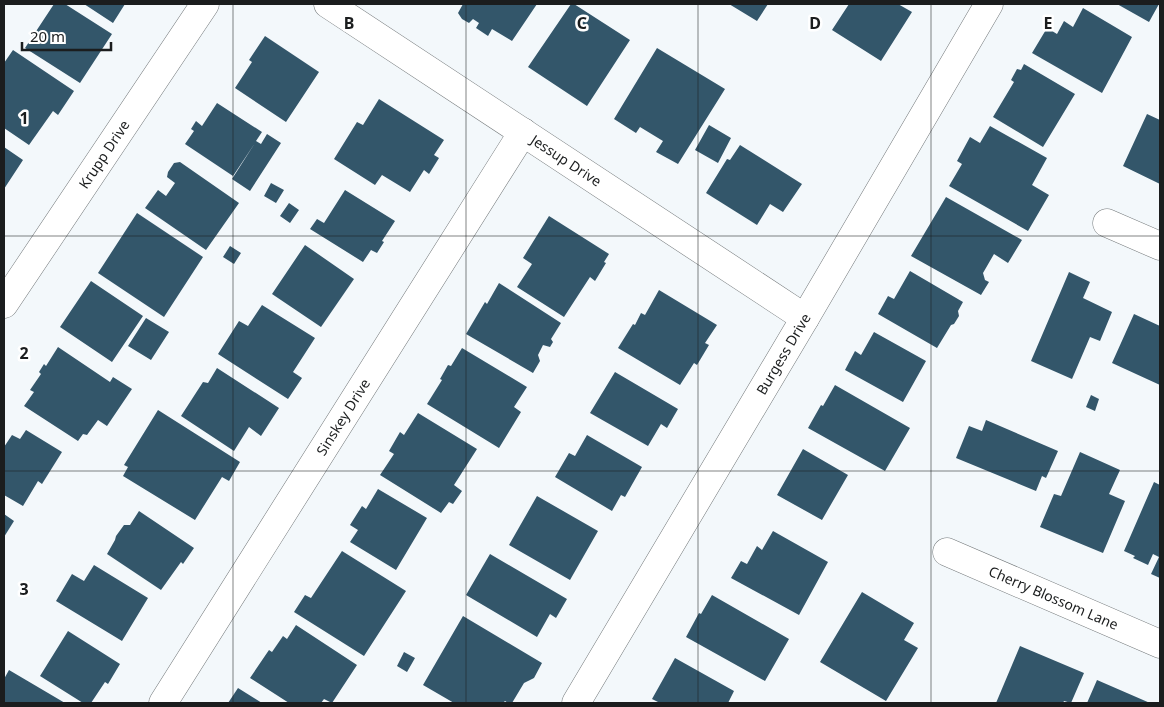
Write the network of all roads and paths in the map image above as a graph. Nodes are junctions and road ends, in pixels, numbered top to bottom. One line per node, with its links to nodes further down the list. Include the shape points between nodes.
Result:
1 (205, 4): 7 (street, Krupp Drive)
2 (328, 4): 4 (street, Jessup Drive)
3 (988, 4): 8 (street, Burgess Drive)
4 (523, 132): 8 (street, Jessup Drive); 11 (street, Sinskey Drive)
5 (1107, 223): 6 (street)
6 (1160, 246)
7 (4, 304)
8 (805, 318): 12 (street, Burgess Drive)
9 (947, 552): 10 (street, Cherry Blossom Lane)
10 (1160, 644)
11 (163, 703)
12 (576, 703)

